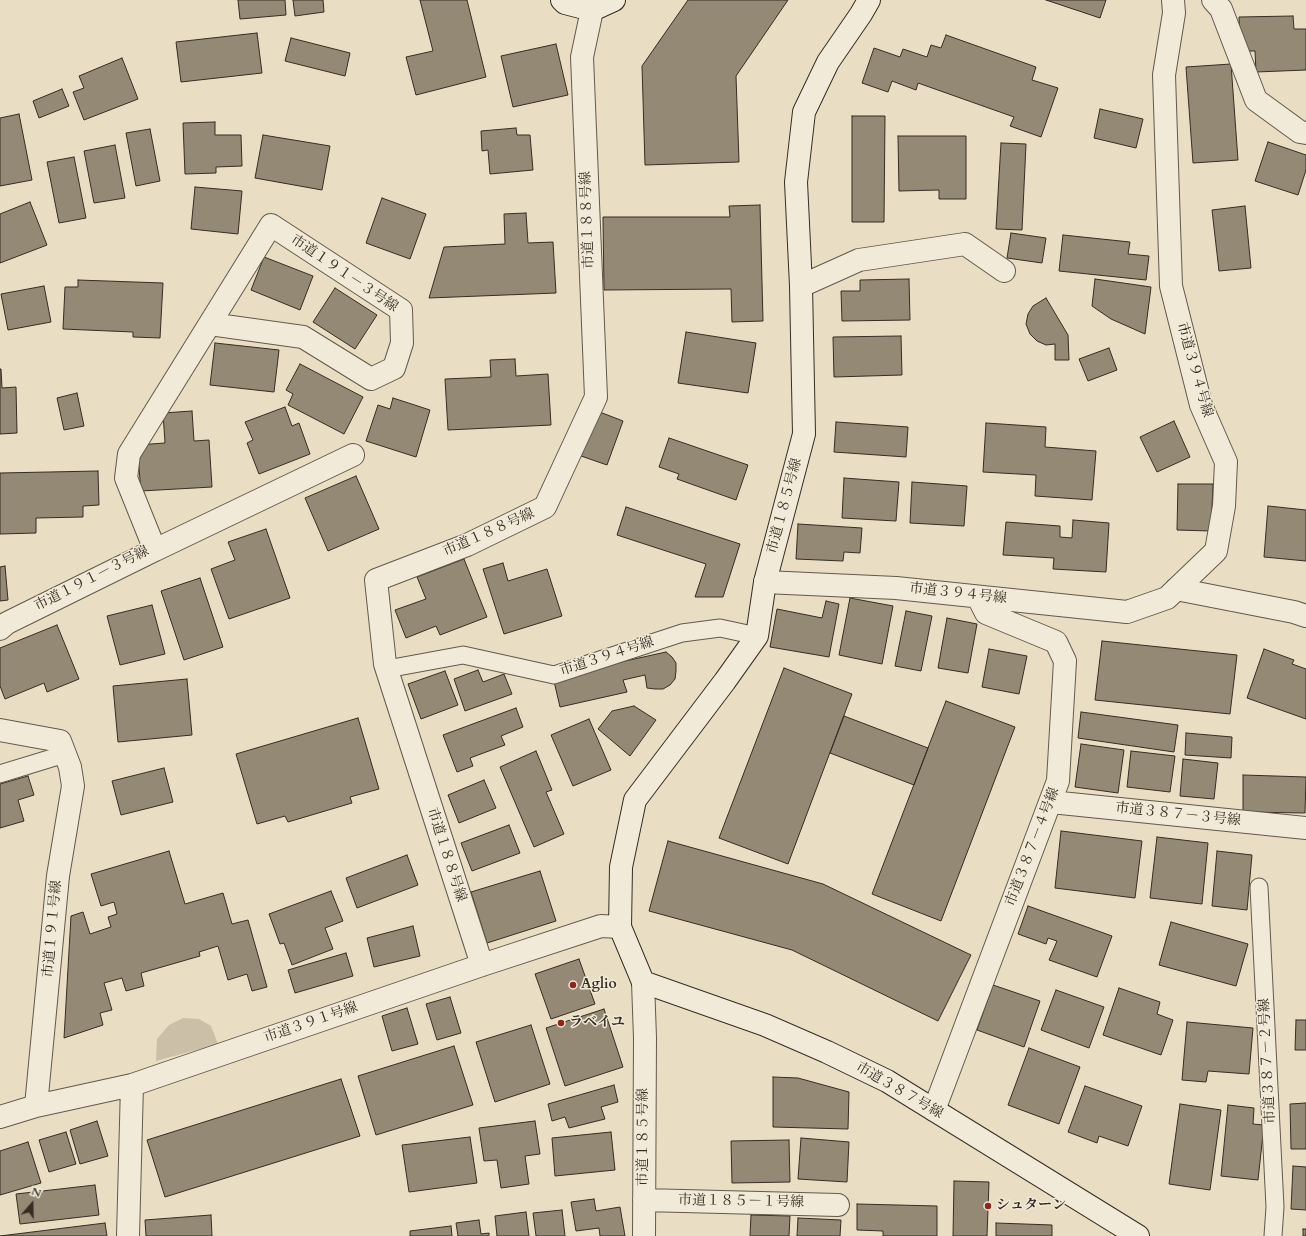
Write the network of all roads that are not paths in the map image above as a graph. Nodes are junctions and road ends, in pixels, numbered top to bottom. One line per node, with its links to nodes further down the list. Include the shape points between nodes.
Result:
1 (562, 0): 6 (street)
2 (614, 0): 6 (street)
3 (869, 0): 9 (street, 市道１８５号線, via 828,62 804,112 796,182)
4 (1173, 0): 14 (street, 市道３９４号線, via 1174,13 1164,75 1171,286 1201,405 1226,462 1224,506 1216,551)
5 (1213, 0): 7 (street, via 1221,9 1256,100 1300,132)
6 (592, 10): 19 (street, 市道１８８号線, via 582,57 596,398 545,507 467,545 376,580)
7 (1306, 133)
8 (1004, 272): 9 (street, via 965,244 859,260)
9 (801, 286): 13 (street, 市道１８５号線, via 804,434)
10 (210, 324): 10 (street, 市道１９１－３号線, via 271,225 401,310 402,343 394,368 371,379 303,338); 12 (street, 市道１９１－３号線, via 129,454 126,478)
11 (353, 455): 12 (street)
12 (154, 550): 17 (street, 市道１９１－３号線, via 7,623)
13 (764, 582): 15 (street, 市道３９４号線, via 896,588); 18 (street, 市道１８５号線)
14 (1176, 589): 15 (street, 市道３９４号線, via 1167,598 1127,612); 16 (street)
15 (978, 597): 23 (street, 市道３８７－４号線, via 986,612 1056,642 1065,661 1058,781)
16 (1306, 616)
17 (0, 629)
18 (757, 636): 19 (lane, 市道３９４号線, via 720,628 682,633 554,675 463,655); 26 (street, 市道１８５号線, via 636,800 621,867)
19 (387, 669): 27 (street, 市道１８８号線)
20 (0, 730): 21 (street, via 60,741)
21 (65, 754): 22 (lane); 30 (street, 市道１９１号線, via 73,786 58,876)
22 (0, 774)
23 (1051, 802): 24 (street, 市道３８７－３号線); 31 (street, 市道３８７－４号線)
24 (1306, 828)
25 (1259, 887): 38 (lane, 市道３８７－２号線, via 1275,1207)
26 (620, 926): 27 (street, 市道３９１号線, via 601,926); 28 (street, 市道１８５号線)
27 (482, 965): 29 (street, 市道３９１号線)
28 (643, 982): 31 (street, 市道３８７号線, via 765,1025 827,1052 887,1081); 33 (street, 市道１８５号線)
29 (132, 1085): 30 (street, 市道３９１号線); 35 (street)
30 (36, 1106): 32 (street, 市道３９１号線)
31 (934, 1110): 37 (street, 市道３８７号線)
32 (0, 1117)
33 (644, 1200): 34 (street, 市道１８５－１号線); 36 (street, 市道１８５号線)
34 (838, 1205)
35 (128, 1236)
36 (644, 1236)
37 (1138, 1236)
38 (1273, 1236)

